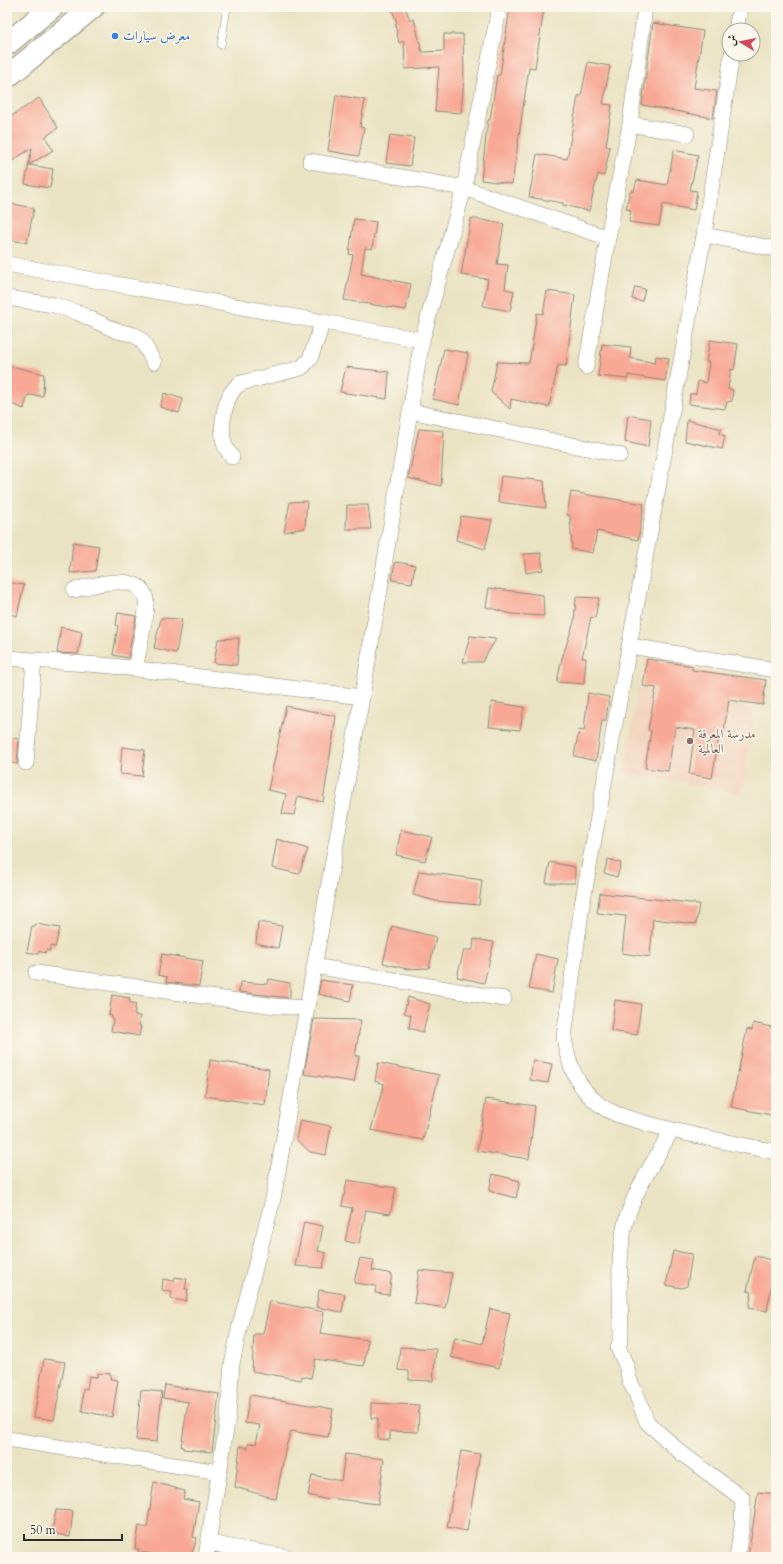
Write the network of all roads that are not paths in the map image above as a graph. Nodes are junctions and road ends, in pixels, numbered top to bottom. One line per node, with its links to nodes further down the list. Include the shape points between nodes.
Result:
1 (52, 7): 8 (main road)
2 (93, 7): 11 (main road)
3 (227, 7): 9 (lane)
4 (645, 7): 12 (street)
5 (740, 7): 7 (street)
6 (498, 14): 15 (street)
7 (737, 22)
8 (7, 44)
9 (221, 45)
10 (731, 62): 16 (street)
11 (7, 77)
12 (630, 124): 13 (street); 17 (street)
13 (687, 134)
14 (310, 161): 15 (street)
15 (464, 188): 17 (street); 22 (street)
16 (704, 235): 18 (street); 29 (street)
17 (608, 238): 24 (street)
18 (776, 249)
19 (7, 264): 21 (street)
20 (7, 298): 23 (street, via 54,305 76,312 116,331 135,335 142,341)
21 (323, 322): 22 (street); 27 (street, via 307,364 301,368 236,386 227,402 223,430 224,444)
22 (422, 340): 25 (street)
23 (154, 362)
24 (586, 367)
25 (410, 411): 26 (street); 34 (street)
26 (620, 455)
27 (232, 456)
28 (74, 590): 32 (street, via 109,582 138,586 143,591 146,605)
29 (630, 646): 33 (street); 40 (street, via 582,904 564,1037 567,1057 574,1076 585,1092 617,1115)
30 (7, 658): 31 (street)
31 (34, 660): 32 (street); 35 (street)
32 (135, 669): 34 (street)
33 (776, 670)
34 (362, 697): 36 (street)
35 (26, 763)
36 (314, 966): 38 (street); 39 (street)
37 (36, 973): 39 (street)
38 (504, 999)
39 (307, 1008): 43 (street, via 273,1199 232,1364 228,1416)
40 (672, 1131): 41 (street); 46 (street, via 635,1196 626,1221 622,1241 621,1337 618,1348 647,1422 680,1452 743,1500 742,1526)
41 (776, 1152)
42 (7, 1439): 43 (street)
43 (219, 1472): 44 (street)
44 (208, 1550): 45 (street)
45 (287, 1557)
46 (736, 1557)

